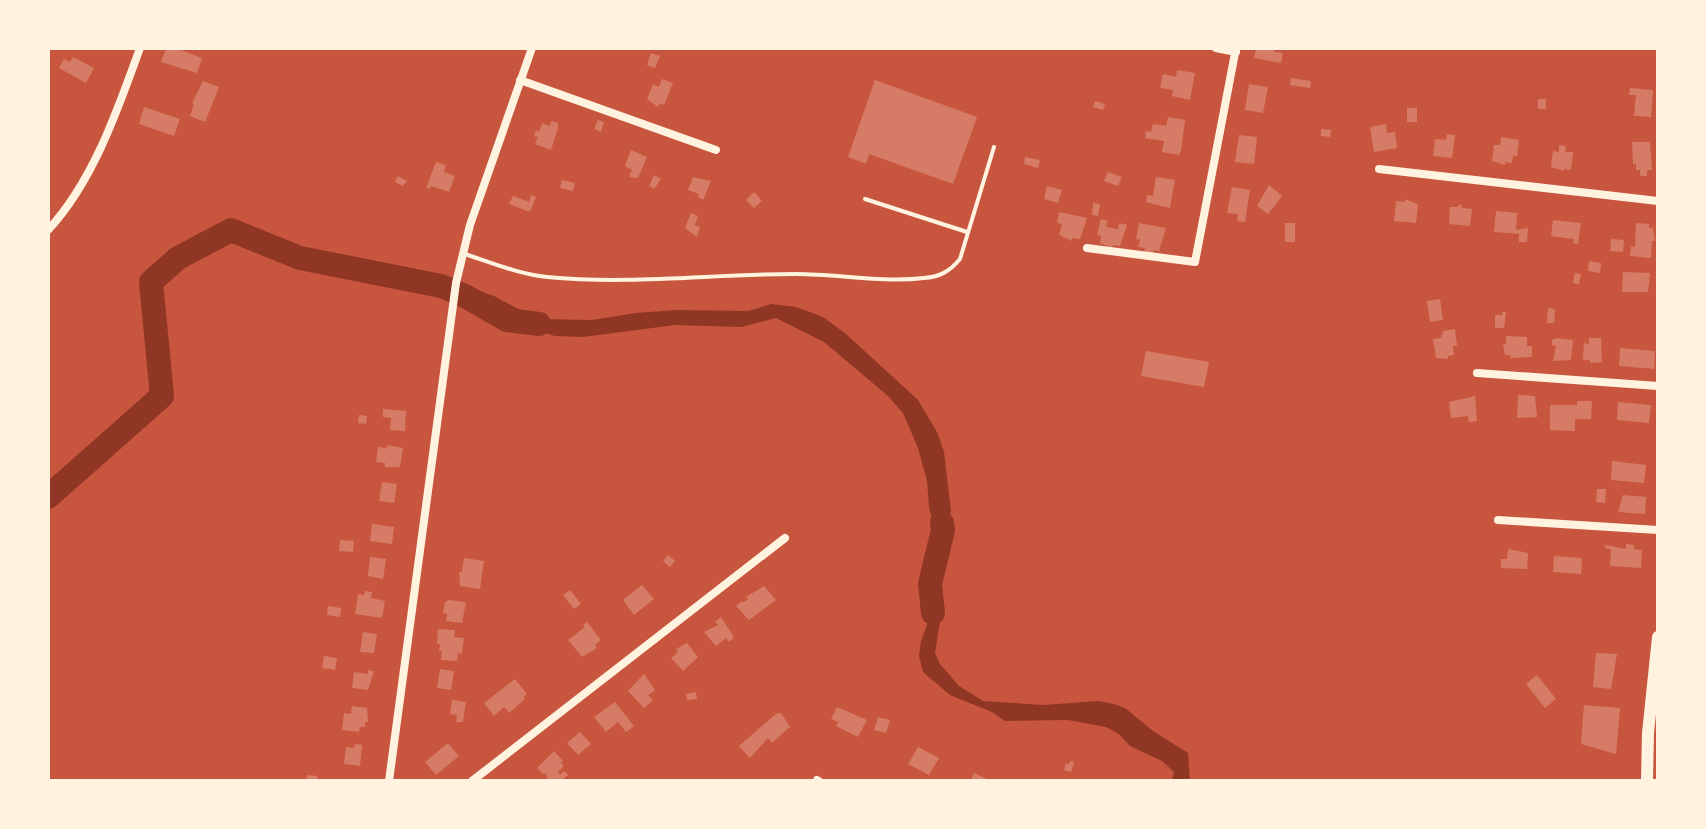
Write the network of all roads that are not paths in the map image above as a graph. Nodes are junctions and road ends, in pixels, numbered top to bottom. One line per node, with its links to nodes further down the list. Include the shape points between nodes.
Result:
1 (140, 48): 11 (street, via 88,171)
2 (532, 48): 5 (street)
3 (1216, 48): 4 (street)
4 (1236, 50): 13 (street, via 1195,262)
5 (520, 80): 7 (street); 14 (street)
6 (994, 147): 12 (lane)
7 (716, 150)
8 (1379, 169): 10 (street)
9 (865, 199): 12 (lane)
10 (1658, 201)
11 (48, 230)
12 (967, 232): 14 (lane, via 953,267 923,278 798,274 603,280 543,276)
13 (1087, 248)
14 (463, 253): 21 (street)
15 (1477, 373): 16 (street)
16 (1658, 386)
17 (1498, 520): 18 (street)
18 (1658, 530)
19 (785, 538): 22 (street)
20 (1658, 637): 25 (main road)
21 (389, 781)
22 (472, 781)
23 (1573, 781): 24 (lane)
24 (1601, 781)
25 (1647, 781)

